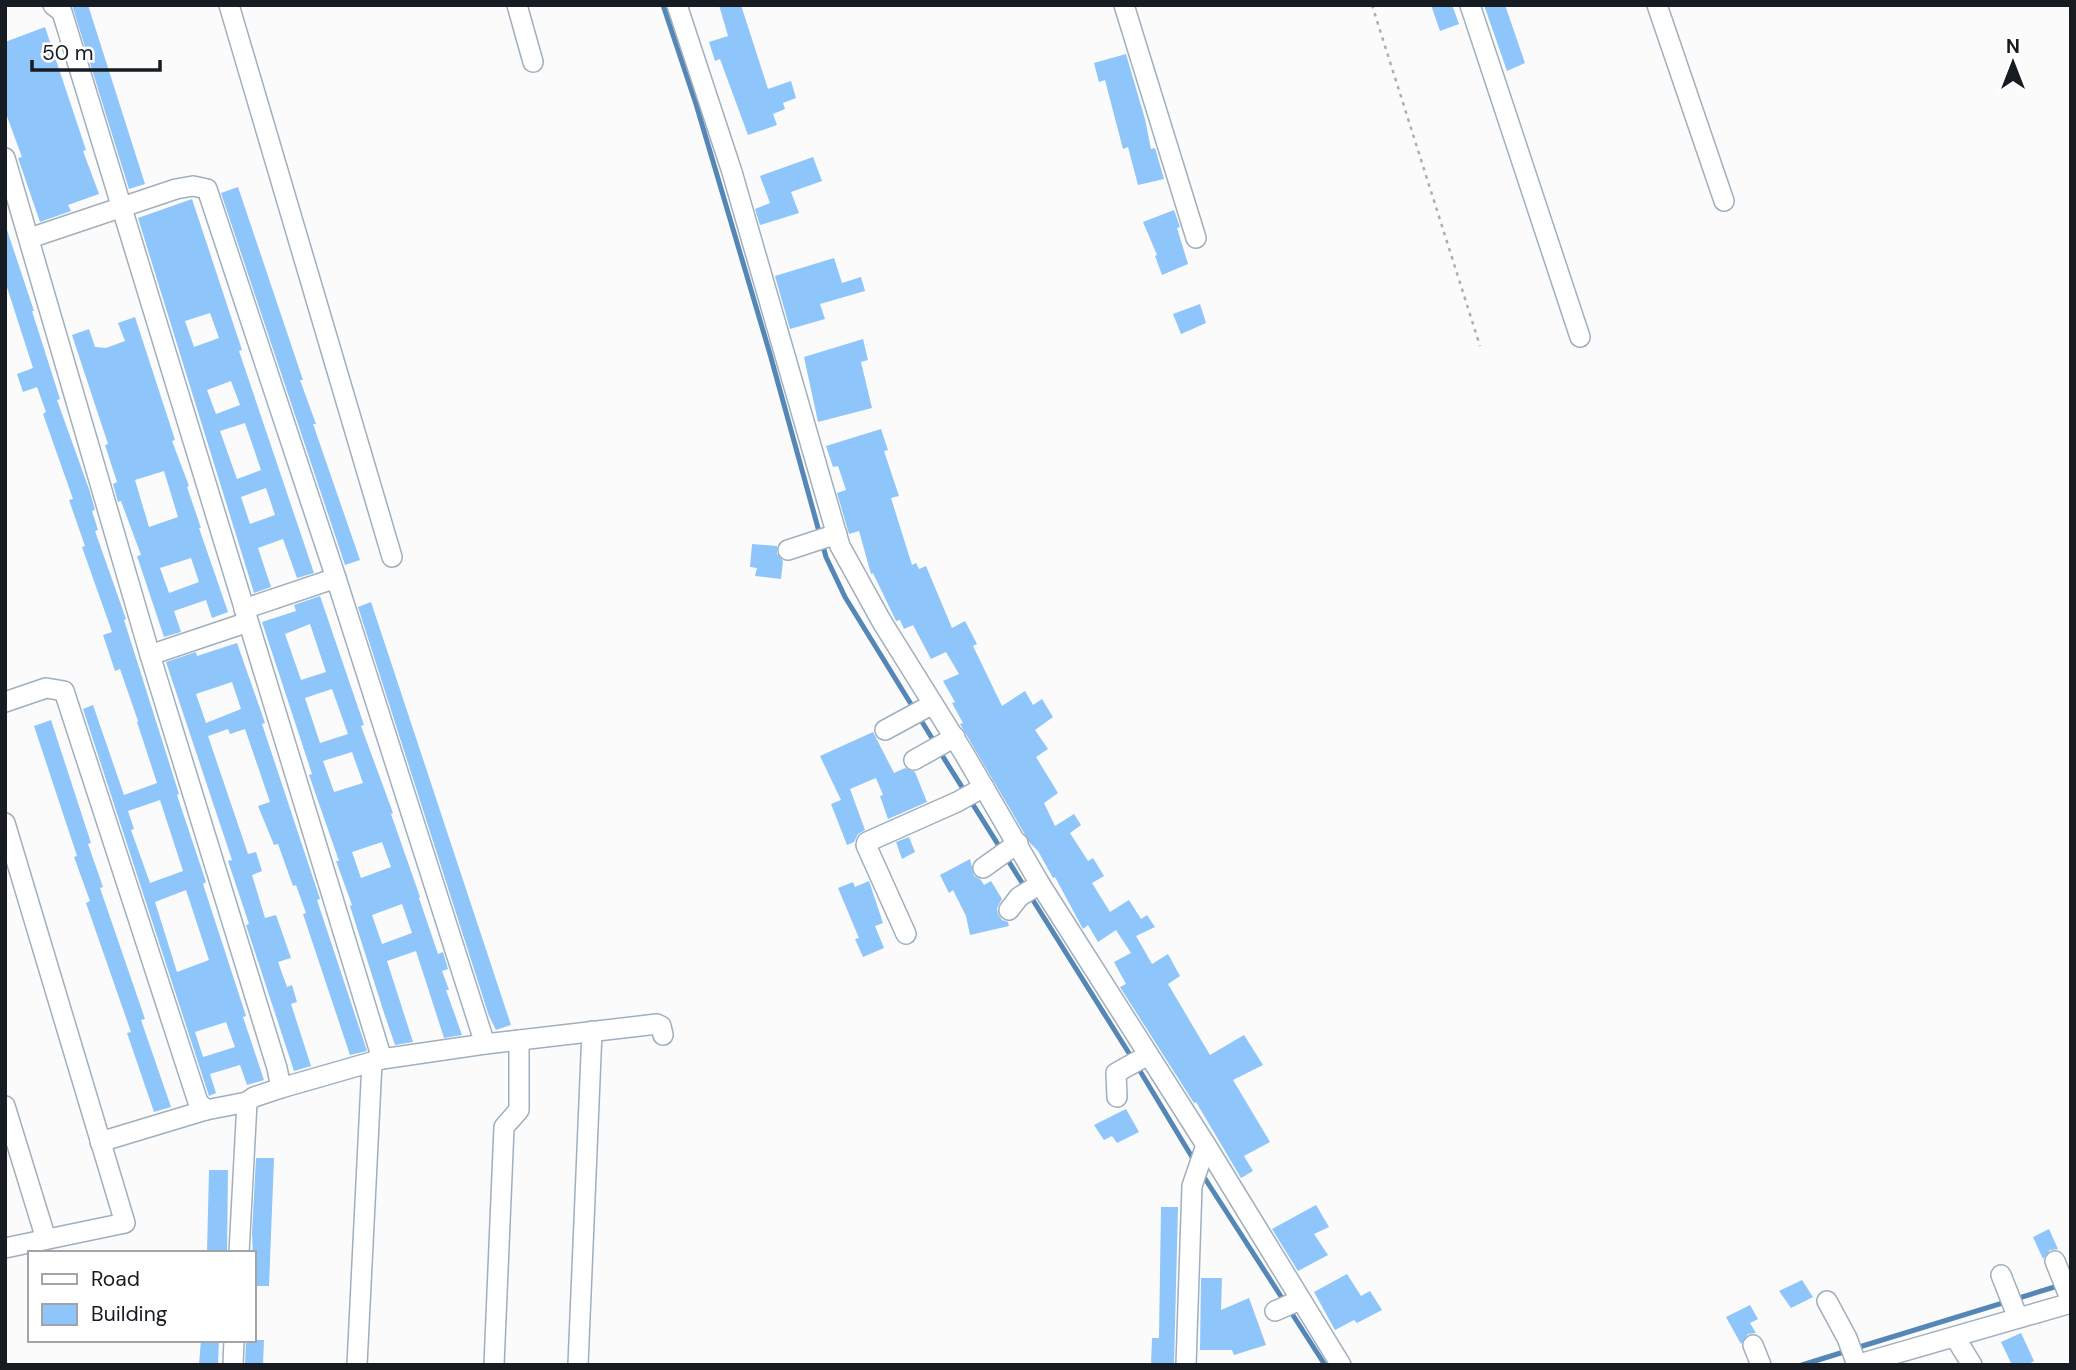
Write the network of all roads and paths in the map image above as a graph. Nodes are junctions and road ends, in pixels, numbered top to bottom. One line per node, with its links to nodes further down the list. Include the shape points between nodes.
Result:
1 (53, 5): 12 (street, via 62,12)
2 (229, 5): 19 (street)
3 (517, 5): 9 (street)
4 (677, 5): 17 (street, via 732,172)
5 (1124, 5): 14 (street)
6 (1372, 5): 16 (path)
7 (1470, 5): 15 (street)
8 (1657, 5): 11 (street)
9 (533, 62)
10 (5, 158): 13 (street)
11 (1724, 201)
12 (122, 209): 13 (street); 20 (street, via 176,189 207,189); 21 (street)
13 (30, 238): 22 (street)
14 (1196, 238)
15 (1580, 337)
16 (1480, 346)
17 (833, 535): 18 (street); 24 (street)
18 (797, 547)
19 (392, 557)
20 (336, 578): 21 (street); 32 (street)
21 (246, 616): 22 (street); 34 (street)
22 (150, 655): 35 (street)
23 (5, 702): 39 (street, via 46,688 64,691 188,1078)
24 (929, 706): 25 (street); 26 (street, via 936,748)
25 (885, 730)
26 (972, 793): 28 (street, via 866,845); 33 (street, via 1025,895)
27 (5, 823): 40 (street)
28 (906, 934)
29 (592, 1031): 30 (street, via 657,1024); 31 (street); 57 (street)
30 (663, 1035)
31 (519, 1040): 32 (street); 56 (street, via 519,1110 504,1128)
32 (485, 1044): 34 (street)
33 (1146, 1056): 36 (street, via 1116,1073); 41 (street)
34 (377, 1061): 35 (street); 55 (street)
35 (281, 1088): 37 (street)
36 (1117, 1097)
37 (247, 1102): 39 (street); 44 (street)
38 (5, 1106): 42 (street)
39 (206, 1110): 40 (street)
40 (100, 1142): 42 (street, via 125,1223)
41 (1206, 1146): 58 (street, via 1192,1186); 59 (street, via 1286,1306)
42 (46, 1240): 43 (street)
43 (5, 1248)
44 (239, 1251)
45 (2004, 1282): 48 (street)
46 (2065, 1286): 48 (street)
47 (1827, 1301): 52 (street)
48 (2017, 1314): 49 (street)
49 (1955, 1337): 53 (street); 61 (street)
50 (234, 1342): 54 (street)
51 (1753, 1345): 60 (street)
52 (1853, 1355): 53 (street)
53 (1912, 1357)
54 (233, 1365)
55 (357, 1365)
56 (494, 1365)
57 (578, 1365)
58 (1186, 1365)
59 (1341, 1365)
60 (1761, 1365)
61 (1972, 1365)

